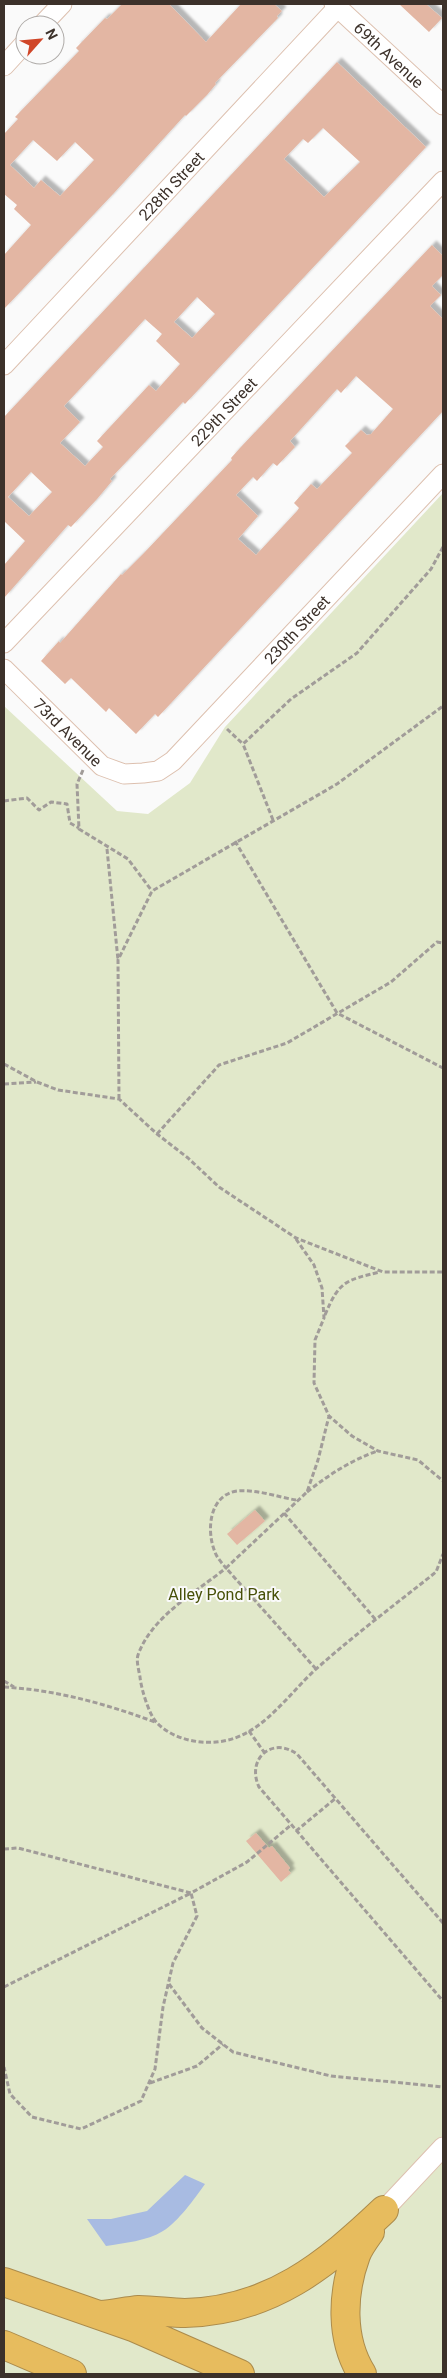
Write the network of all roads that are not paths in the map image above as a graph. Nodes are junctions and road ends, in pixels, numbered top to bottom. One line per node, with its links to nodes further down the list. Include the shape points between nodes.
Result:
1 (62, 4): 3 (street)
2 (336, 6): 6 (street, 69th Avenue); 8 (street, 228th Street)
3 (52, 15)
4 (15, 54): 5 (street)
5 (4, 66)
6 (443, 105)
7 (443, 181): 10 (street, 229th Street)
8 (4, 365)
9 (443, 474): 12 (street, 230th Street, via 173,761 158,771)
10 (4, 643)
11 (4, 669): 12 (street, 73rd Avenue, via 102,766 124,774)
12 (143, 773)
13 (443, 2147): 14 (street)
14 (384, 2210): 16 (highway, via 343,2249 276,2293 233,2307 186,2312 139,2310); 20 (highway, via 356,2254 345,2296 346,2333)
15 (9, 2284): 16 (highway)
16 (101, 2315): 19 (highway)
17 (4, 2345): 18 (highway)
18 (72, 2374)
19 (240, 2374)
20 (362, 2374)

